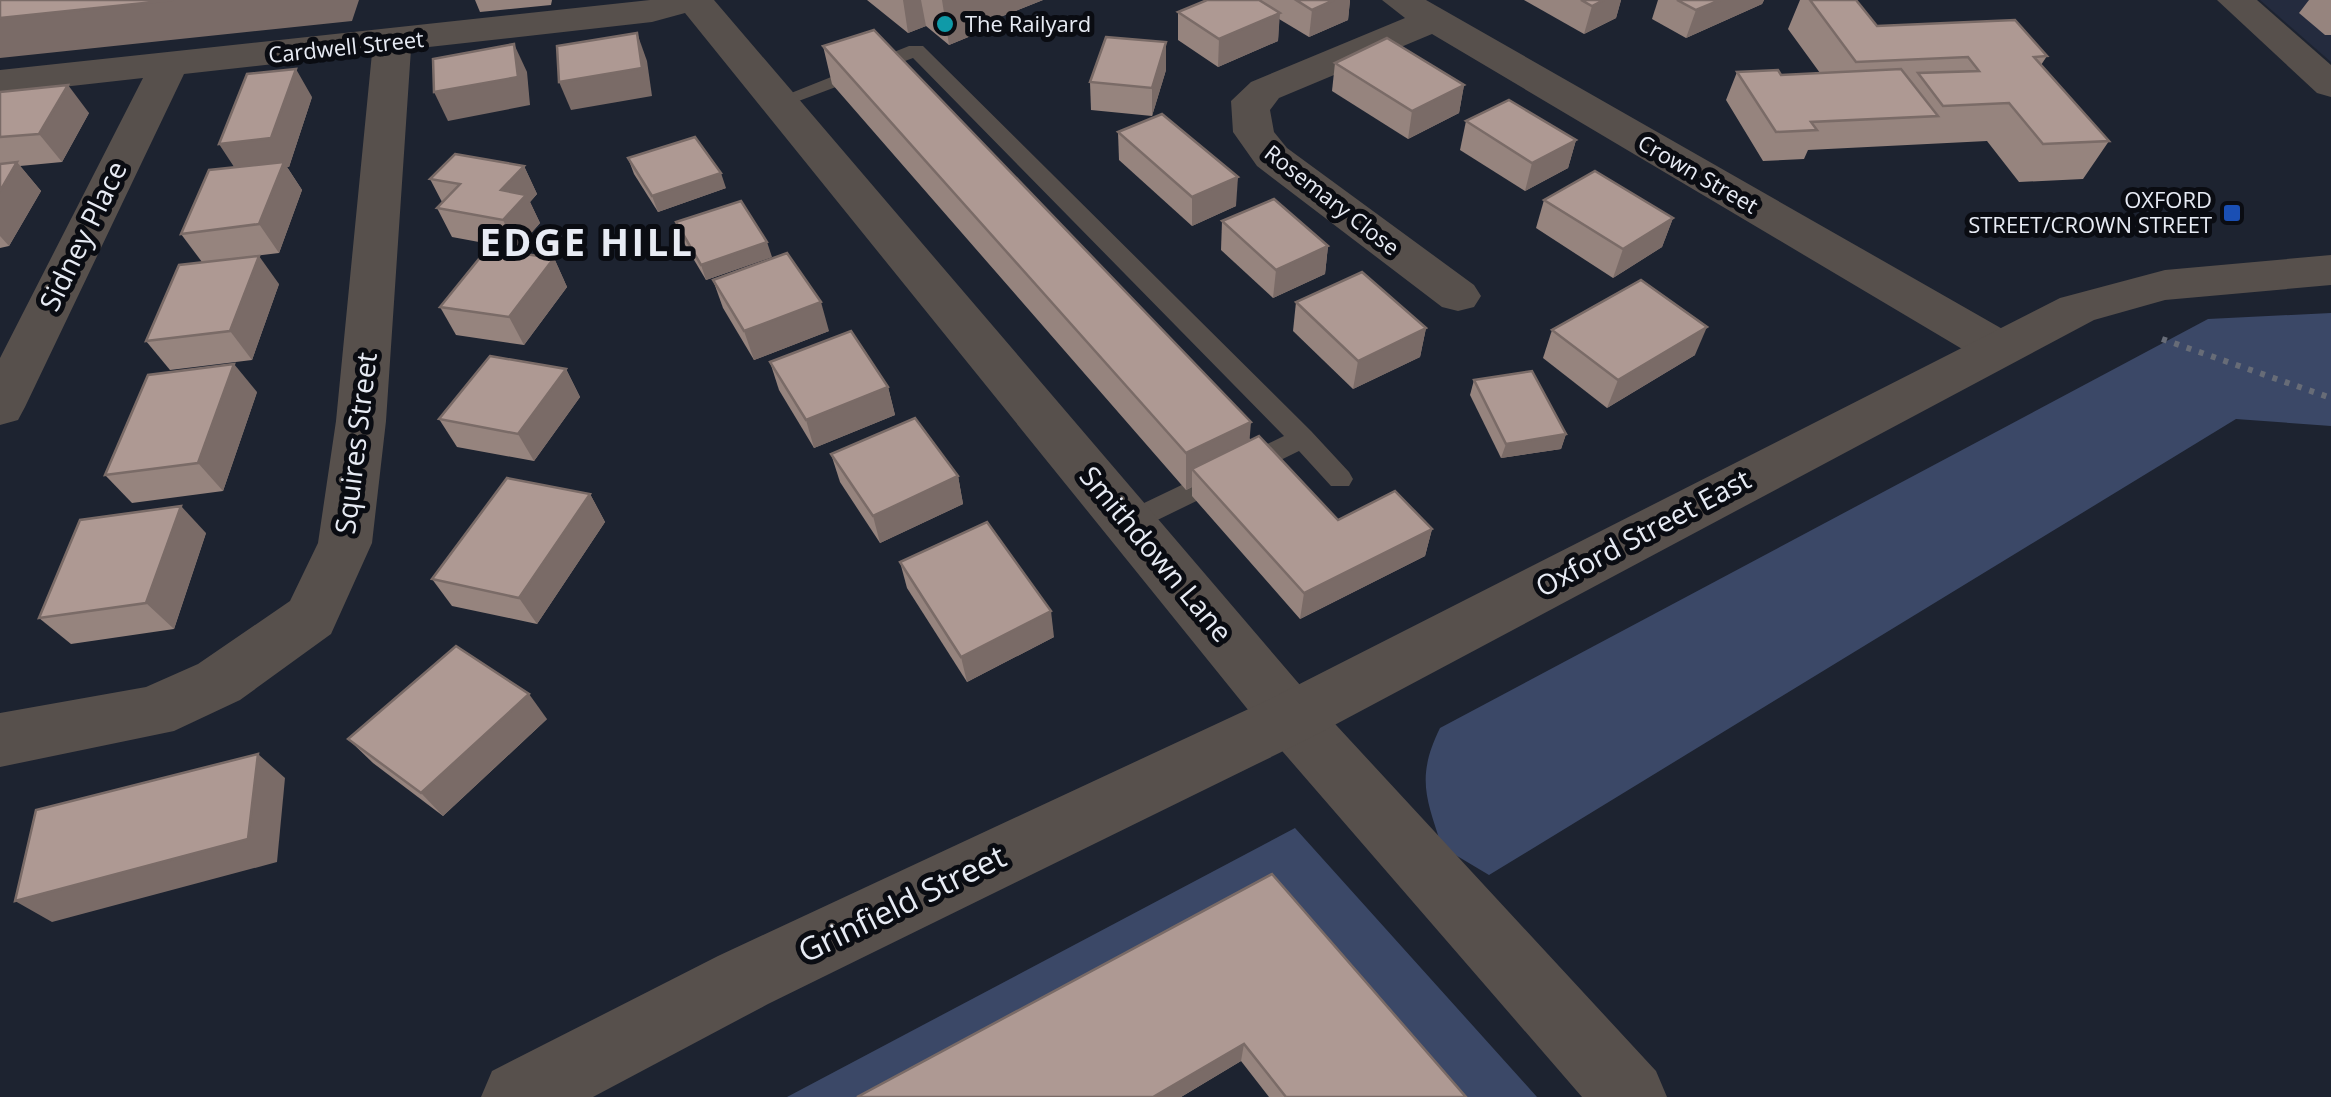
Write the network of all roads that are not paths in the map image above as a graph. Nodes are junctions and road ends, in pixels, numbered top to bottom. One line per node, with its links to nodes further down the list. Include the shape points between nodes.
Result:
1 (691, 0): 4 (street, Cardwell Street, via 652,12); 8 (street, Smithdown Lane)
2 (2235, 0): 7 (street)
3 (1417, 10): 10 (street, Rosemary Close, via 1251,101 1255,140 1409,234); 11 (street, Crown Street)
4 (392, 43): 5 (street, Cardwell Street); 17 (street, Squires Street, via 362,420 345,544 311,616 219,682 153,712)
5 (168, 66): 6 (street, Cardwell Street); 12 (street, Sidney Place)
6 (0, 82)
7 (2331, 85)
8 (780, 101): 13 (lane, via 916,50); 15 (street, Smithdown Lane)
9 (2331, 270): 11 (street, Oxford Street East, via 2165,285 2077,309)
10 (1458, 296)
11 (1996, 348): 16 (street, Oxford Street East)
12 (0, 407)
13 (1302, 438): 14 (lane); 15 (lane)
14 (1340, 479)
15 (1129, 522): 16 (street, Smithdown Lane)
16 (1291, 718): 18 (street, Grinfield Street, via 743,980); 19 (street, Smithdown Lane)
17 (0, 740)
18 (518, 1097)
19 (1630, 1097)

